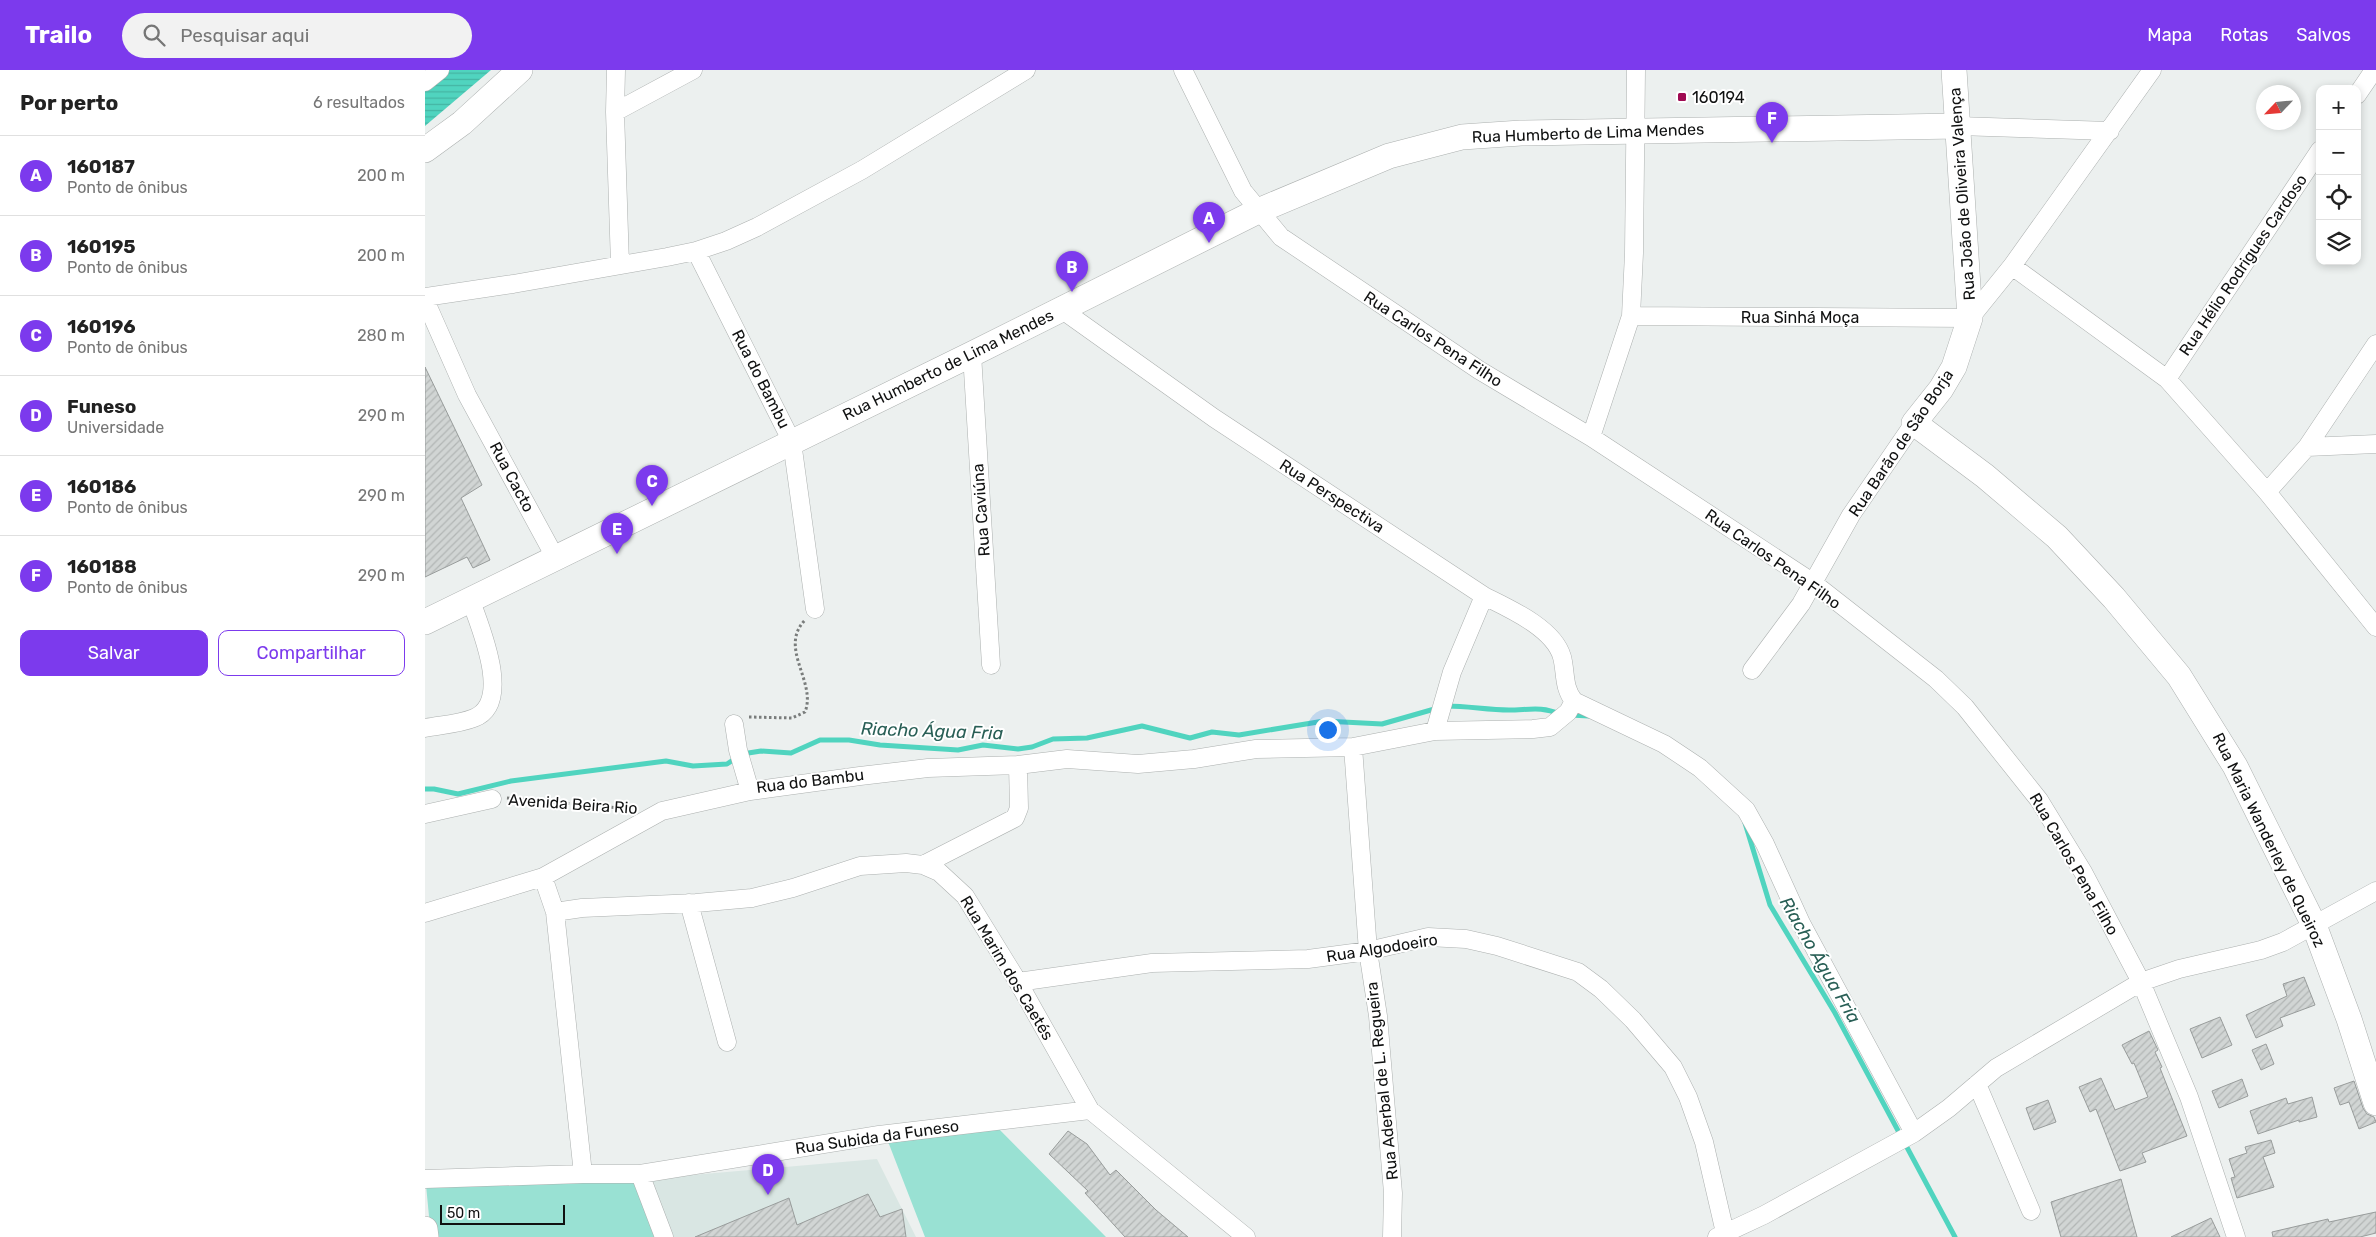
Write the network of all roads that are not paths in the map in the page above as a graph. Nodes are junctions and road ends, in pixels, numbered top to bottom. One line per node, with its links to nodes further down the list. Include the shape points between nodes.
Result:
1 (440, 70): 11 (street)
2 (521, 70): 17 (street, via 455,129)
3 (616, 70): 13 (street)
4 (693, 70): 13 (street)
5 (1025, 70): 20 (street, via 798,206 757,228)
6 (1183, 70): 19 (street, Rua Carlos Pena Filho, via 1231,169)
7 (1636, 70): 15 (street)
8 (1954, 70): 14 (street, Rua João de Oliveira Valença)
9 (2152, 70): 16 (street, Rua Barão de São Borja)
10 (2374, 70): 12 (street)
11 (425, 82)
12 (2361, 89)
13 (615, 112): 21 (street)
14 (1958, 126): 15 (street, Rua Humberto de Lima Mendes); 16 (street, Rua Humberto de Lima Mendes); 26 (street, Rua João de Oliveira Valença)
15 (1636, 129): 19 (street, Rua Humberto de Lima Mendes, via 1521,133 1447,141 1389,156); 25 (street)
16 (2110, 131): 22 (street, Rua Barão de São Borja)
17 (425, 150)
18 (2316, 156): 29 (street, Rua Hélio Rodrigues Cardoso)
19 (1258, 211): 24 (street, Rua Humberto de Lima Mendes); 31 (street, Rua Carlos Pena Filho, via 1281,237 1297,248 1479,370)
20 (696, 251): 21 (street); 32 (street, Rua do Bambu)
21 (619, 264): 23 (street)
22 (2012, 266): 26 (street, Rua Barão de São Borja); 29 (street)
23 (425, 298): 36 (street, Rua Cacto, via 467,395)
24 (1061, 309): 28 (street, Rua Humberto de Lima Mendes); 38 (street, Rua Perspectiva, via 1214,418)
25 (1631, 316): 26 (street, Rua Sinhá Moça); 31 (street)
26 (1970, 318): 30 (street, Rua Barão de São Borja, via 1954,367)
27 (2376, 344): 34 (street)
28 (972, 354): 32 (street, Rua Humberto de Lima Mendes); 43 (street, Rua Caviúna)
29 (2167, 379): 35 (street)
30 (1914, 423): 37 (street, Rua Barão de São Borja, via 1851,515); 60 (street, Rua Maria Wanderley de Queiroz, via 1985,476 2057,537 2115,598 2179,676 2235,766)
31 (1591, 437): 37 (street, Rua Carlos Pena Filho)
32 (792, 442): 36 (street, Rua Humberto de Lima Mendes); 40 (street, Rua do Bambu)
33 (2376, 444): 34 (street)
34 (2307, 447): 35 (street)
35 (2267, 492): 42 (street)
36 (556, 559): 39 (street, Rua Humberto de Lima Mendes)
37 (1812, 582): 44 (street, Rua Barão de São Borja, via 1801,604); 63 (street, Rua Carlos Pena Filho, via 1936,679 1965,708 2039,800 2083,872)
38 (1484, 596): 45 (street, Rua Perspectiva, via 1528,619 1556,646 1561,655); 47 (street, via 1452,672)
39 (471, 601): 41 (street, Rua Humberto de Lima Mendes); 48 (street, via 491,667 493,686 488,706 475,718)
40 (815, 609)
41 (425, 622)
42 (2376, 626)
43 (991, 665)
44 (1752, 670)
45 (1571, 707): 47 (street, via 1550,726); 68 (street, via 1664,744 1701,768 1746,810 1801,923)
46 (734, 724): 51 (street, Rua do Bambu)
47 (1436, 727): 49 (street)
48 (425, 728)
49 (1353, 747): 50 (street, Rua do Bambu, via 1256,748 1194,759 1138,764 1067,759); 61 (street, Rua Aderbal de L. Regueira)
50 (1018, 765): 51 (street, Rua do Bambu, via 928,768); 54 (street, via 1019,808 1015,818)
51 (751, 791): 55 (street, via 662,810)
52 (492, 799): 53 (street, Avenida Beira Rio)
53 (425, 814)
54 (923, 865): 57 (street, Rua Marim dos Caetés, via 860,866 752,898); 62 (street, Rua Marim dos Caetés, via 939,872 965,896)
55 (543, 877): 58 (street); 59 (street)
56 (2376, 891): 60 (street)
57 (689, 903): 58 (street, Rua Marim dos Caetés, via 591,907); 64 (street)
58 (555, 912): 69 (street)
59 (425, 913)
60 (2314, 925): 63 (street, via 2261,950 2179,969); 66 (street, Rua Maria Wanderley de Queiroz)
61 (1367, 951): 62 (street, Rua Algodoeiro, via 1308,960 1152,963); 74 (street, Rua Algodoeiro, via 1428,938 1467,939 1578,972 1601,989 1659,1049 1688,1096 1704,1142); 78 (street, Rua Aderbal de L. Regueira, via 1378,1016 1386,1103 1393,1193)
62 (1018, 982): 67 (street, Rua Marim dos Caetés)
63 (2141, 982): 65 (street, via 2021,1051); 79 (street, Rua Carlos Pena Filho, via 2189,1097)
64 (727, 1042)
65 (1977, 1084): 68 (street); 72 (street)
66 (2376, 1103)
67 (1090, 1110): 70 (street, Rua Subida da Funeso, via 879,1135); 77 (street, Rua Marim dos Caetés)
68 (1913, 1133): 74 (street)
69 (583, 1174): 70 (street, Rua Subida da Funeso); 71 (street, Rua Subida da Funeso)
70 (640, 1174): 76 (street)
71 (425, 1180)
72 (2031, 1211)
73 (425, 1229): 75 (street)
74 (1723, 1235)
75 (426, 1237)
76 (664, 1237)
77 (1246, 1237)
78 (1392, 1237)
79 (2236, 1237)

